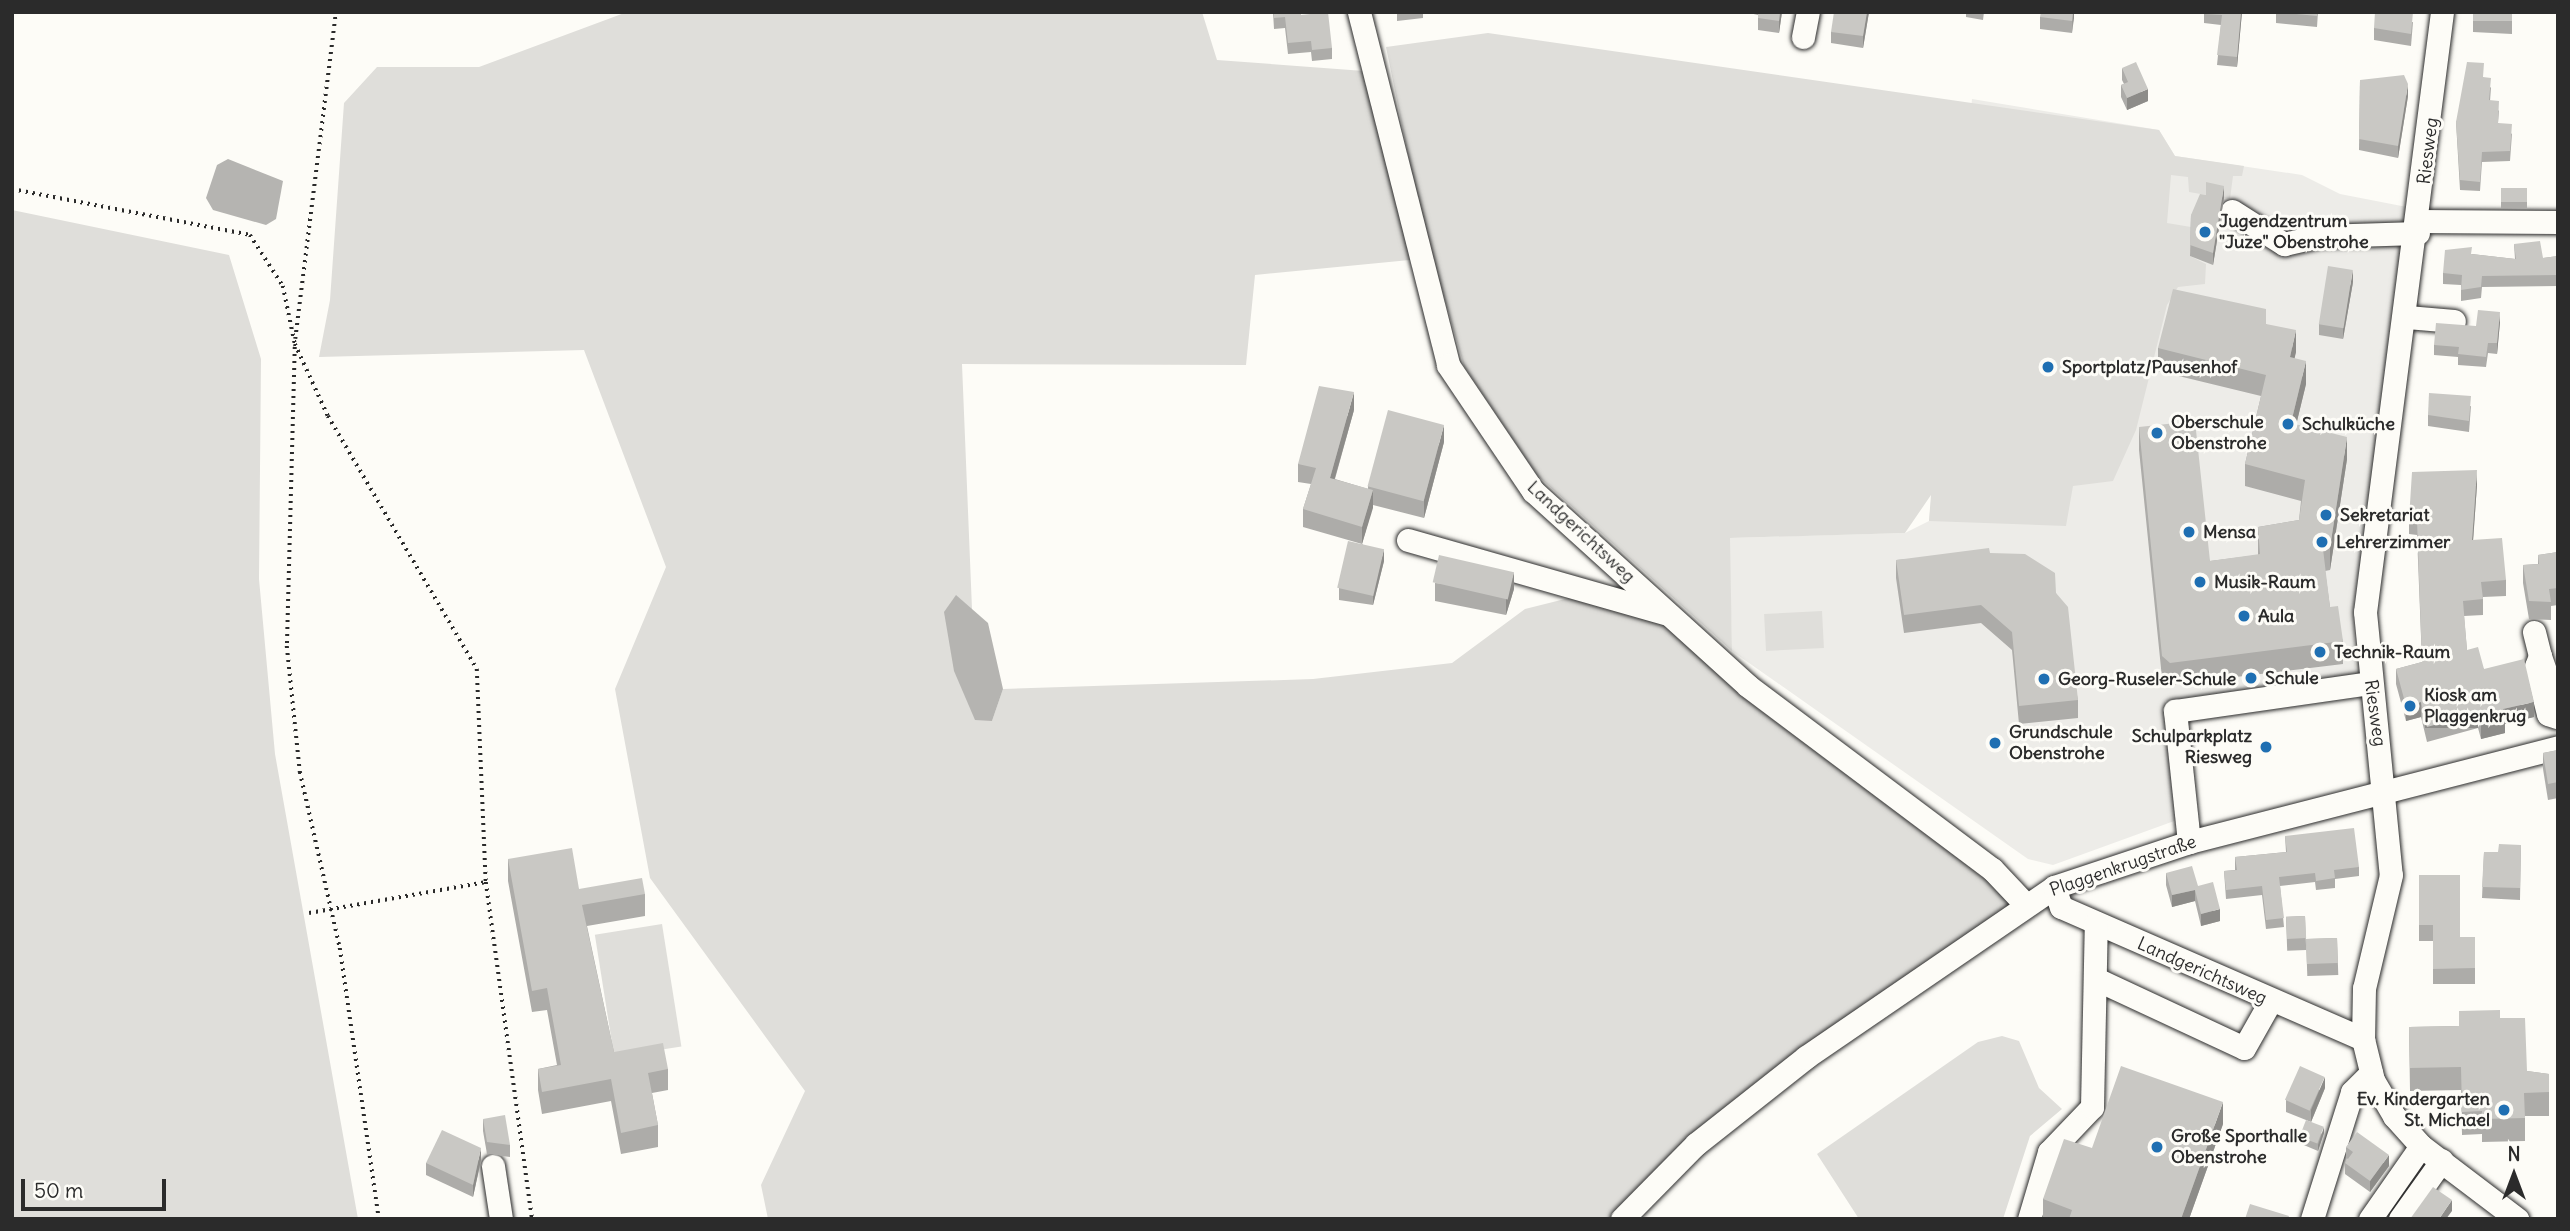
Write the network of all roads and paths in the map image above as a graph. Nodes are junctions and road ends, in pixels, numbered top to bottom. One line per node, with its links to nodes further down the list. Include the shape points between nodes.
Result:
1 (336, 12): 12 (path)
2 (1359, 12): 14 (street, Landgerichtsweg, via 1448,365 1533,491)
3 (1808, 12): 5 (street)
4 (2442, 12): 9 (street, Riesweg)
5 (1803, 37)
6 (12, 189): 12 (path, via 250,235 283,286)
7 (2232, 211): 9 (street, via 2284,244)
8 (2558, 222): 9 (street)
9 (2419, 227): 10 (street, Riesweg)
10 (2407, 317): 11 (street); 16 (street, Riesweg, via 2365,612)
11 (2454, 321)
12 (295, 344): 21 (path, via 328,416 477,669); 24 (path, via 287,646 300,772)
13 (1408, 540): 14 (street)
14 (1670, 615): 23 (street, Landgerichtsweg, via 1748,686 1992,869)
15 (2535, 632): 17 (street, via 2540,656 2536,666 2548,714)
16 (2370, 683): 19 (street, Riesweg); 20 (street, via 2175,711)
17 (2557, 715)
18 (2558, 747): 19 (street, Plaggenkrugstraße)
19 (2387, 789): 20 (street, Plaggenkrugstraße); 29 (street, Riesweg, via 2391,875 2364,988)
20 (2189, 842): 22 (street, Plaggenkrugstraße)
21 (486, 882): 24 (path); 37 (path)
22 (2054, 887): 23 (street, Plaggenkrugstraße); 26 (street, Landgerichtsweg, via 2061,907)
23 (2024, 903): 38 (street, Plaggenkrugstraße, via 1806,1057 1696,1144)
24 (331, 906): 25 (path); 35 (path)
25 (309, 913)
26 (2095, 923): 27 (street); 28 (street, Landgerichtsweg)
27 (2095, 979): 28 (street, via 2244,1048); 39 (street, via 2092,1107 2049,1152)
28 (2270, 1002): 29 (street, Landgerichtsweg)
29 (2363, 1039): 30 (street, Riesweg)
30 (2371, 1073): 31 (street, Riesweg, via 2394,1116); 40 (street, via 2352,1092)
31 (2421, 1146): 32 (street, Riesweg); 41 (street)
32 (2442, 1160): 34 (street, Riesweg); 42 (street)
33 (493, 1166): 36 (street)
34 (2492, 1211): 43 (street, Riesweg)
35 (379, 1219)
36 (501, 1219)
37 (532, 1219)
38 (1622, 1219)
39 (2029, 1219)
40 (2312, 1219)
41 (2370, 1219)
42 (2400, 1219)
43 (2517, 1219)

